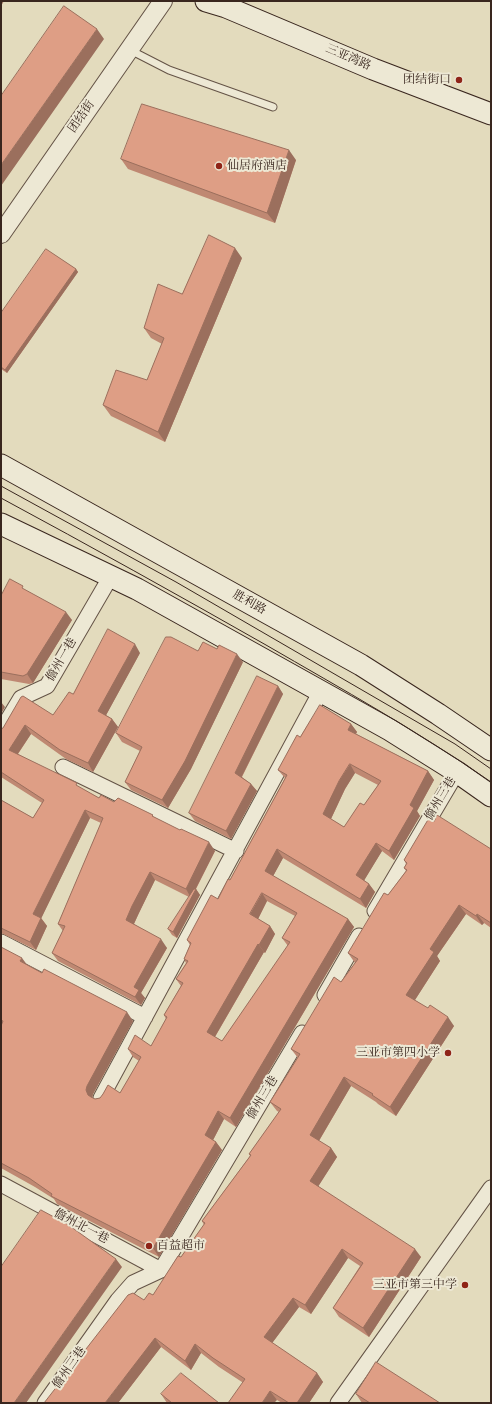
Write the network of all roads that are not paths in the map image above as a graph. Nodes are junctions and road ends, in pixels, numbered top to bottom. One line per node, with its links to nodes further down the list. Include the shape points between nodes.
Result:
1 (163, 1): 3 (street, 团结街)
2 (206, 1): 5 (main road, 三亚湾路)
3 (129, 50): 4 (lane, via 169,70); 6 (street, 团结街)
4 (273, 106)
5 (491, 114)
6 (1, 234)
7 (1, 465): 12 (main road, 胜利路, via 361,665)
8 (1, 524): 9 (main road)
9 (111, 576): 10 (main road); 11 (street, 儋州一巷, via 47,686 21,698)
10 (321, 691): 14 (main road); 16 (street)
11 (1, 731)
12 (491, 750)
13 (63, 767): 16 (street)
14 (457, 772): 15 (main road); 18 (street, 儋州三巷)
15 (491, 796)
16 (236, 851): 19 (street)
17 (1, 942): 19 (street)
18 (319, 1004)
19 (145, 1017): 21 (street)
20 (311, 1018): 24 (street, 儋州三巷)
21 (101, 1098)
22 (1, 1184): 24 (street, 儋州北一巷)
23 (491, 1188): 26 (street)
24 (161, 1270): 25 (street, 儋州三巷, via 132,1283)
25 (45, 1403)
26 (338, 1403)

